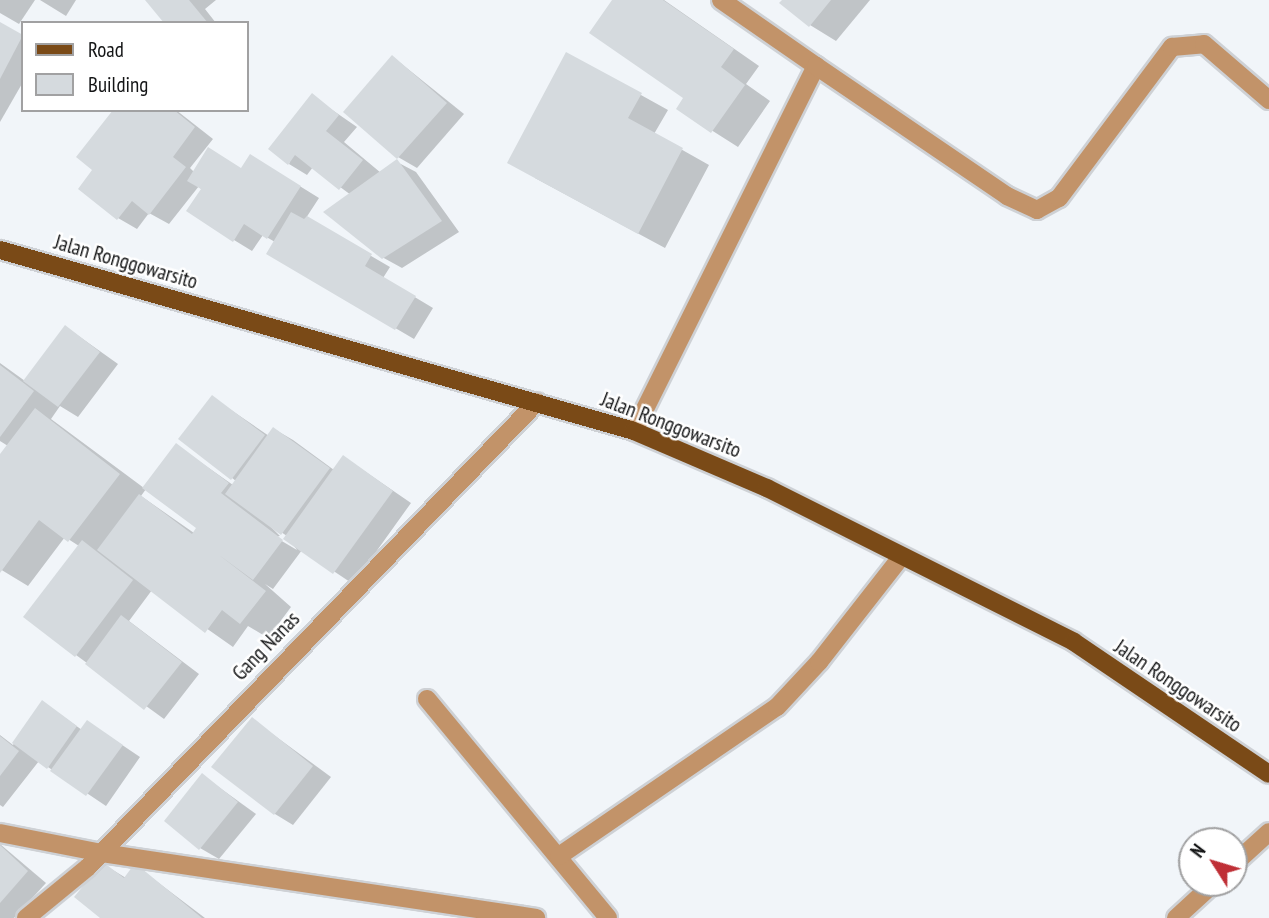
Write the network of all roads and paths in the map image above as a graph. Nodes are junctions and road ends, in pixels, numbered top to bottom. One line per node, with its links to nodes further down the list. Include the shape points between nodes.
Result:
1 (721, 0): 2 (street)
2 (816, 66): 3 (street, via 1007,196 1037,210 1059,198 1172,47 1205,44); 6 (street)
3 (1269, 100)
4 (0, 250): 5 (main road, Jalan Ronggowarsito)
5 (537, 402): 6 (main road, Jalan Ronggowarsito); 13 (street, Gang Nanas)
6 (634, 431): 7 (main road, Jalan Ronggowarsito, via 767,488)
7 (901, 557): 9 (main road, Jalan Ronggowarsito, via 1074,642); 14 (street, via 820,662 777,707)
8 (427, 699): 14 (street)
9 (1269, 774)
10 (1269, 832): 12 (street)
11 (0, 833): 13 (street)
12 (1248, 851)
13 (102, 853): 16 (street, Gang Nanas); 17 (street)
14 (559, 856): 18 (street)
15 (1199, 897): 19 (street)
16 (26, 918)
17 (536, 918)
18 (608, 918)
19 (1176, 918)

